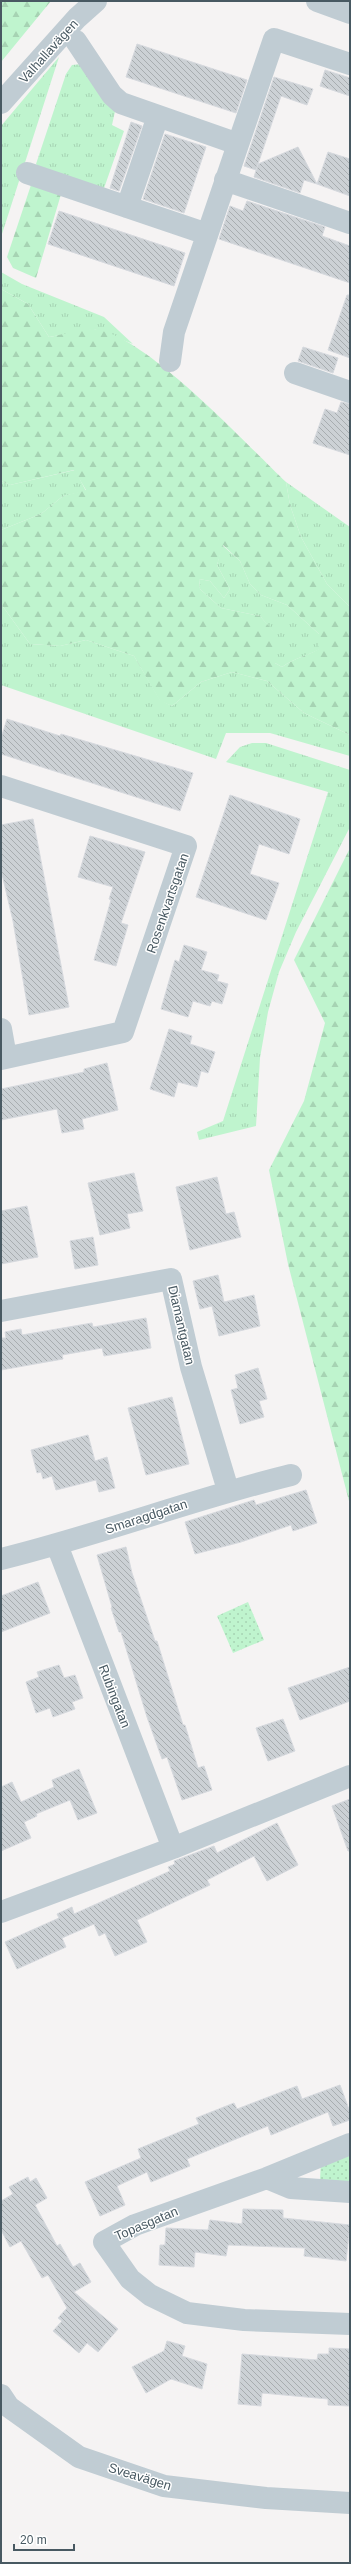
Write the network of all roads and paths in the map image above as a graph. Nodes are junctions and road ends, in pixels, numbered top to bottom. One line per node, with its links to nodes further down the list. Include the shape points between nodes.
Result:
1 (96, 1): 6 (street, Valhallavägen, via 77,18)
2 (317, 1): 3 (street)
3 (350, 13)
4 (76, 41): 7 (street, via 116,100)
5 (350, 64): 8 (street, via 274,39)
6 (1, 103)
7 (158, 116): 8 (street); 11 (street)
8 (238, 144): 10 (street)
9 (27, 173): 11 (street)
10 (225, 180): 12 (street); 13 (street)
11 (127, 207): 13 (street)
12 (350, 223)
13 (207, 234): 14 (street, via 174,332)
14 (170, 360)
15 (295, 373): 16 (street)
16 (350, 392)
17 (1, 786): 19 (street, Rosenkvartsgatan, via 186,846 123,1032)
18 (1, 1029): 19 (street, Rosenkvartsgatan)
19 (4, 1058)
20 (1, 1311): 22 (street, Diamantgatan, via 171,1279 191,1367)
21 (291, 1475): 22 (street, Smaragdgatan)
22 (228, 1490): 23 (street, Smaragdgatan)
23 (57, 1545): 24 (street, Smaragdgatan); 26 (street, Rubingatan)
24 (1, 1558)
25 (350, 1776): 26 (street)
26 (173, 1848): 27 (street)
27 (1, 1912)
28 (350, 2144): 29 (street, Topasgatan)
29 (267, 2178): 30 (street, via 291,2188); 31 (street, Topasgatan, via 135,2225 104,2242 130,2279 150,2295 187,2313 244,2320)
30 (350, 2192)
31 (350, 2324)
32 (1, 2395): 33 (street, Sveavägen, via 9,2407 79,2457 164,2486 266,2498)
33 (350, 2503)

